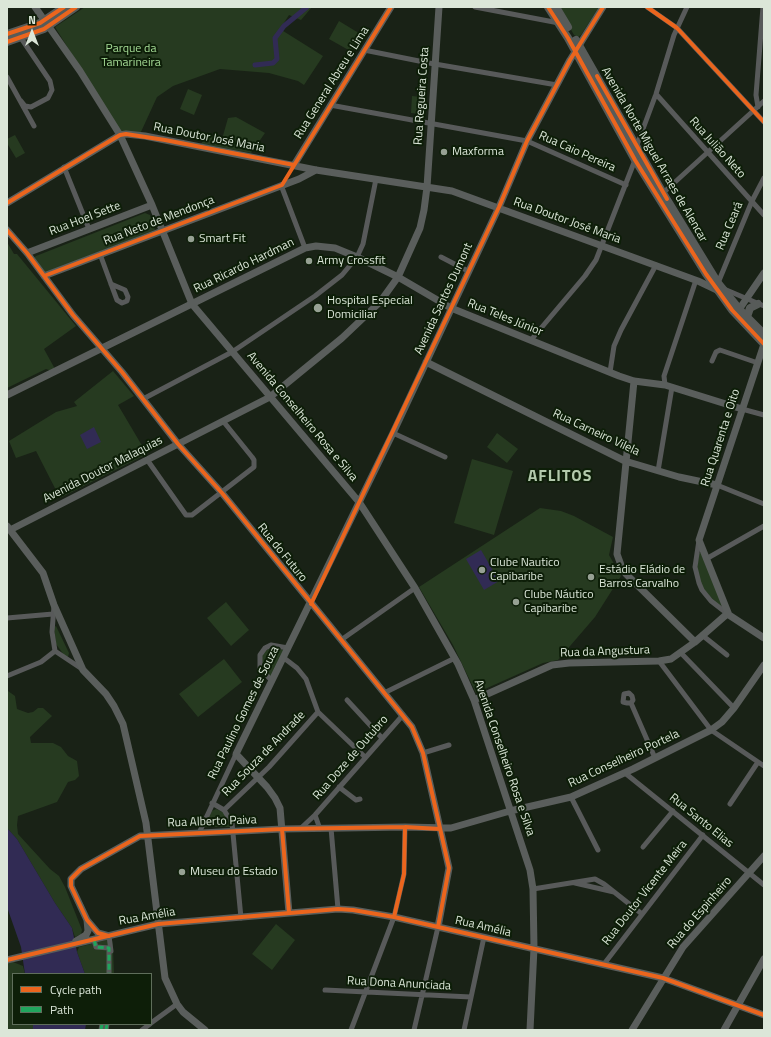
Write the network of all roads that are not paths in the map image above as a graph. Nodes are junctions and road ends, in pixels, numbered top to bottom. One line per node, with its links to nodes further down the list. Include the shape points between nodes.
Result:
1 (35, 7): 13 (street, Avenida Conselheiro Rosa e Silva)
2 (64, 7): 13 (main road)
3 (76, 7): 13 (main road)
4 (391, 7): 21 (street, Rua General Abreu e Lima)
5 (439, 7): 22 (street, Rua Regueira Costa)
6 (475, 7): 12 (street)
7 (603, 7): 20 (street, Avenida Santos Dumont)
8 (647, 7): 16 (street)
9 (687, 7): 16 (street)
10 (763, 7): 15 (street)
11 (551, 8): 12 (street, via 547,17); 14 (main road, Avenida Norte Miguel Arraes de Alencar); 20 (main road, Avenida Norte Miguel Arraes de Alencar)
12 (542, 20): 14 (street)
13 (47, 23): 17 (main road); 18 (main road); 34 (street, Avenida Conselheiro Rosa e Silva)
14 (559, 23): 20 (main road, Avenida Norte Miguel Arraes de Alencar)
15 (763, 24): 29 (street, via 756,95)
16 (676, 28): 25 (street); 30 (street)
17 (7, 34)
18 (21, 38): 19 (main road); 26 (street, via 52,87 52,93 48,98 28,107)
19 (7, 42)
20 (577, 48): 24 (street, Avenida Santos Dumont); 36 (main road, Avenida Norte Miguel Arraes de Alencar); 38 (main road, Avenida Norte Miguel Arraes de Alencar)
21 (364, 50): 22 (street); 28 (street, Rua General Abreu e Lima)
22 (436, 64): 24 (street); 32 (street, Rua Regueira Costa)
23 (7, 77): 26 (street)
24 (557, 85): 35 (street, Avenida Santos Dumont)
25 (656, 94): 36 (street); 37 (street, Rua Julião Neto)
26 (20, 101): 33 (street)
27 (764, 101): 29 (street)
28 (330, 105): 32 (street, Rua Caio Pereira); 39 (street, Rua General Abreu e Lima)
29 (758, 107): 30 (street)
30 (753, 112): 31 (street); 37 (street)
31 (764, 122)
32 (431, 124): 35 (street, Rua Caio Pereira); 46 (street, Rua Regueira Costa)
33 (34, 126)
34 (120, 135): 39 (street, Rua Doutor José Maria, via 145,136); 40 (street); 50 (street, Avenida Conselheiro Rosa e Silva)
35 (528, 141): 45 (street, Rua Caio Pereira); 51 (street, Avenida Santos Dumont)
36 (637, 145): 47 (main road, Avenida Norte Miguel Arraes de Alencar)
37 (708, 153): 47 (street); 48 (street, Rua Julião Neto)
38 (635, 160): 45 (street); 65 (main road, Avenida Norte Miguel Arraes de Alencar)
39 (294, 165): 41 (street, Rua Doutor José Maria)
40 (64, 168): 49 (street); 53 (street)
41 (308, 171): 43 (street, Rua Doutor José Maria); 44 (street, Rua Neto de Mendonça)
42 (764, 178): 48 (street, Rua Ceará)
43 (376, 179): 46 (street, Rua Doutor José Maria); 61 (street, via 363,244)
44 (281, 185): 55 (street, Rua Neto de Mendonça); 57 (street)
45 (626, 185): 56 (street)
46 (427, 187): 51 (street, Rua Doutor José Maria, via 452,191); 67 (street, Rua Regueira Costa, via 420,228)
47 (663, 192): 70 (main road, Avenida Norte Miguel Arraes de Alencar)
48 (752, 201): 52 (street, Rua Julião Neto); 70 (street, Rua Ceará)
49 (7, 203)
50 (152, 205): 53 (street, Rua Hoel Sette); 55 (street, Avenida Conselheiro Rosa e Silva)
51 (500, 207): 56 (street, Rua Doutor José Maria); 63 (street, Avenida Santos Dumont)
52 (764, 215)
53 (89, 229): 58 (street, Rua Hoel Sette)
54 (7, 230): 58 (street, Rua do Futuro)
55 (162, 231): 59 (street, Rua Neto de Mendonça); 72 (street, Avenida Conselheiro Rosa e Silva)
56 (603, 245): 62 (street, Rua Doutor José Maria); 78 (street, via 585,276)
57 (305, 248): 61 (street, Rua Teles Júnior, via 336,248); 72 (street, Rua Ricardo Hardman)
58 (27, 253): 66 (street, Rua do Futuro)
59 (100, 254): 66 (street, Rua Neto de Mendonça); 69 (street)
60 (441, 256): 63 (street)
61 (357, 257): 67 (street, Rua Teles Júnior); 81 (street, via 342,275 320,292)
62 (656, 265): 68 (street, Rua Doutor José Maria); 84 (street, via 621,330)
63 (468, 271): 74 (street, Avenida Santos Dumont)
64 (764, 273): 71 (street)
65 (706, 274): 68 (street); 70 (main road, Avenida Norte Miguel Arraes de Alencar)
66 (44, 276): 80 (street, Rua do Futuro)
67 (398, 277): 74 (street, Rua Teles Júnior); 93 (street, Avenida Doutor Malaquias, via 380,302 342,338)
68 (697, 281): 70 (street, Rua Doutor José Maria); 88 (street)
69 (111, 284)
70 (719, 287): 71 (street, Rua Doutor José Maria); 75 (main road, Avenida Norte Miguel Arraes de Alencar)
71 (747, 299): 73 (street, Rua Doutor José Maria); 75 (street)
72 (192, 304): 80 (street, Rua Ricardo Hardman); 81 (street, Avenida Conselheiro Rosa e Silva)
73 (761, 305): 76 (main road, via 750,308)
74 (452, 308): 78 (street, Rua Teles Júnior); 83 (street, Avenida Santos Dumont)
75 (738, 312): 76 (main road, Avenida Norte Miguel Arraes de Alencar); 79 (main road, Avenida Norte Miguel Arraes de Alencar)
76 (747, 317): 77 (main road, Avenida Norte Miguel Arraes de Alencar)
77 (764, 334)
78 (531, 340): 86 (street, Rua Teles Júnior)
79 (764, 344): 85 (street, Rua Quarenta e Oito)
80 (101, 348): 92 (street, Rua Ricardo Hardman); 94 (street, Rua do Futuro)
81 (232, 352): 93 (street, Avenida Conselheiro Rosa e Silva); 94 (street)
82 (712, 361): 85 (street, via 716,352 720,350)
83 (426, 362): 98 (street, Avenida Santos Dumont); 102 (street, Rua Carneiro Vilela)
84 (610, 362): 86 (street); 87 (street)
85 (758, 363): 95 (street, Rua Quarenta e Oito)
86 (602, 368): 87 (street, Rua Teles Júnior)
87 (610, 372): 89 (street, Rua Teles Júnior)
88 (664, 376): 90 (street); 91 (street)
89 (634, 381): 90 (street, Rua Teles Júnior); 102 (street)
90 (657, 384): 91 (street, Rua Teles Júnior)
91 (669, 386): 95 (street, Rua Teles Júnior); 103 (street)
92 (7, 395)
93 (270, 397): 97 (street, Avenida Doutor Malaquias); 106 (street, Avenida Conselheiro Rosa e Silva)
94 (143, 399): 99 (street, Rua do Futuro)
95 (742, 409): 96 (street); 104 (street, Rua Quarenta e Oito)
96 (764, 415)
97 (223, 421): 99 (street, Avenida Doutor Malaquias); 105 (street, via 255,464 252,470)
98 (393, 433): 100 (street); 106 (street, Avenida Santos Dumont)
99 (178, 444): 101 (street, Avenida Doutor Malaquias); 105 (street, Rua do Futuro)
100 (445, 457)
101 (148, 460): 105 (street, via 187,516); 109 (street, Avenida Doutor Malaquias)
102 (625, 461): 103 (street, Rua Carneiro Vilela); 121 (street, via 617,554 622,568)
103 (658, 471): 104 (street, Rua Carneiro Vilela)
104 (717, 485): 107 (street, Rua Carneiro Vilela); 110 (street, Rua Quarenta e Oito)
105 (222, 493): 113 (street, Rua do Futuro)
106 (359, 502): 112 (street, Avenida Conselheiro Rosa e Silva); 113 (street, Avenida Santos Dumont)
107 (764, 504)
108 (764, 526): 111 (street)
109 (9, 528): 114 (street, via 43,572)
110 (699, 540): 111 (street); 116 (street, Rua Quarenta e Oito, via 695,567 699,584 711,601)
111 (706, 559): 116 (street)
112 (415, 588): 120 (street); 127 (street, Avenida Conselheiro Rosa e Silva)
113 (311, 604): 120 (street, Rua do Futuro); 122 (street, Rua Paulino Gomes de Souza)
114 (54, 605): 115 (street); 130 (street)
115 (53, 614): 117 (street); 123 (street, via 52,640)
116 (728, 614): 118 (street, Rua da Angustura); 119 (street, Rua Quarenta e Oito)
117 (7, 618)
118 (702, 635): 121 (street, Rua da Angustura); 125 (street)
119 (764, 638)
120 (341, 640): 133 (street, Rua do Futuro)
121 (695, 642): 124 (street, Rua da Angustura)
122 (288, 648): 126 (street, Rua Paulino Gomes de Souza); 132 (street, via 271,645 260,655 260,668)
123 (55, 651): 130 (street); 131 (street, via 41,662)
124 (681, 653): 128 (street, Rua da Angustura); 137 (street)
125 (727, 655)
126 (284, 658): 132 (street, Rua Paulino Gomes de Souza); 138 (street, via 306,679)
127 (455, 658): 133 (street); 135 (street, Avenida Conselheiro Rosa e Silva)
128 (659, 661): 135 (street, Rua da Angustura, via 552,665); 140 (street)
129 (764, 665): 137 (street, Rua Conselheiro Portela)
130 (83, 670): 168 (street, via 110,700 123,724)
131 (7, 676)
132 (272, 681): 143 (street, Rua Paulino Gomes de Souza)
133 (384, 693): 139 (street, Rua do Futuro)
134 (346, 700): 141 (street)
135 (474, 700): 157 (street, Avenida Conselheiro Rosa e Silva)
136 (630, 703): 146 (street)
137 (734, 708): 140 (street, Rua Conselheiro Portela)
138 (318, 712): 145 (street); 150 (street, Rua Souza de Andrade)
139 (402, 715): 141 (street, Rua Doze de Outubro); 144 (street, Rua do Futuro, via 415,733)
140 (711, 730): 146 (street, Rua Conselheiro Portela); 147 (street)
141 (382, 738): 145 (street, Rua Doze de Outubro)
142 (449, 745): 144 (street)
143 (236, 754): 150 (street); 154 (street, Rua Paulino Gomes de Souza)
144 (422, 754): 165 (street, Rua do Futuro)
145 (365, 757): 151 (street, Rua Doze de Outubro)
146 (655, 758): 149 (street, Rua Conselheiro Portela)
147 (758, 762): 148 (street); 155 (street)
148 (764, 766)
149 (625, 773): 152 (street, Rua Conselheiro Portela); 158 (street, Rua Santo Elias)
150 (258, 777): 156 (street, Rua Souza de Andrade); 162 (street, via 280,808)
151 (339, 787): 153 (street, via 356,800); 159 (street, Rua Doze de Outubro)
152 (571, 797): 157 (street, Rua Conselheiro Portela); 171 (street)
153 (360, 799)
154 (212, 804): 156 (street); 167 (street, Rua Paulino Gomes de Souza)
155 (730, 804)
156 (224, 810): 166 (street)
157 (510, 811): 165 (street, Rua Conselheiro Portela, via 460,826); 176 (street, Avenida Conselheiro Rosa e Silva, via 530,870)
158 (673, 811): 169 (street, Rua Santo Elias); 170 (street)
159 (315, 815): 163 (street, Rua Doze de Outubro); 164 (street, Rua Doze de Outubro)
160 (405, 827): 161 (street, Rua Alberto Paiva); 165 (street, Rua Alberto Paiva); 181 (street, via 404,874)
161 (331, 828): 164 (street, Rua Alberto Paiva); 178 (street)
162 (282, 829): 163 (street, Rua Alberto Paiva); 166 (street, Rua Alberto Paiva); 179 (street)
163 (300, 829): 164 (street, Rua Alberto Paiva)
164 (320, 829)
165 (440, 829): 185 (street, Rua do Futuro, via 449,868)
166 (234, 831): 167 (street, Rua Alberto Paiva); 182 (street)
167 (199, 833): 168 (street, Rua Alberto Paiva)
168 (147, 835): 183 (street, Rua Alberto Paiva, via 140,836 81,870 71,879 71,886); 184 (street)
169 (703, 835): 173 (street, Rua Santo Elias); 180 (street, Rua Doutor Vicente Meira)
170 (643, 847)
171 (598, 850)
172 (764, 856): 173 (street, Rua do Espinheiro)
173 (750, 873): 175 (street, Rua Santo Elias); 197 (street, Rua do Espinheiro, via 683,947)
174 (573, 882): 176 (street); 177 (street); 177 (street, via 595,879)
175 (764, 885)
176 (533, 889): 190 (street, Avenida Conselheiro Rosa e Silva)
177 (617, 893): 180 (street)
178 (338, 909): 179 (street, Rua Amélia); 181 (street, Rua Amélia)
179 (289, 913): 182 (street, Rua Amélia)
180 (642, 914): 194 (street, Rua Doutor Vicente Meira)
181 (394, 917): 185 (street, Rua Amélia); 199 (street)
182 (241, 918): 184 (street, Rua Amélia)
183 (87, 920): 186 (street, Rua Alberto Paiva, via 98,933); 189 (street, via 88,931)
184 (158, 924): 186 (street, Rua Amélia); 202 (street, via 165,978)
185 (438, 927): 187 (street, Rua Amélia); 200 (street)
186 (109, 936): 188 (street, Rua Amélia); 195 (street)
187 (484, 937): 190 (street, Rua Amélia); 201 (street)
188 (94, 940): 189 (street, Rua Amélia); 196 (street, via 96,947 109,948)
189 (77, 942): 191 (street); 193 (street)
190 (534, 948): 194 (street, Rua Amélia); 210 (street, Avenida Conselheiro Rosa e Silva)
191 (7, 957)
192 (764, 959): 203 (street)
193 (7, 960)
194 (604, 964): 197 (street, Rua Amélia)
195 (110, 973)
196 (110, 973)
197 (663, 978): 203 (street, Rua Amélia); 211 (street, Rua do Espinheiro)
198 (325, 990): 199 (street, Rua Dona Anunciada)
199 (366, 992): 200 (street, Rua Dona Anunciada); 207 (street)
200 (422, 994): 201 (street, Rua Dona Anunciada); 208 (street)
201 (471, 997): 209 (street)
202 (177, 1004): 205 (street); 206 (street, via 188,1017)
203 (738, 1005): 204 (street, Rua Amélia); 212 (street)
204 (764, 1015)
205 (152, 1023)
206 (205, 1030)
207 (350, 1030)
208 (414, 1030)
209 (464, 1030)
210 (530, 1030)
211 (632, 1030)
212 (724, 1030)

